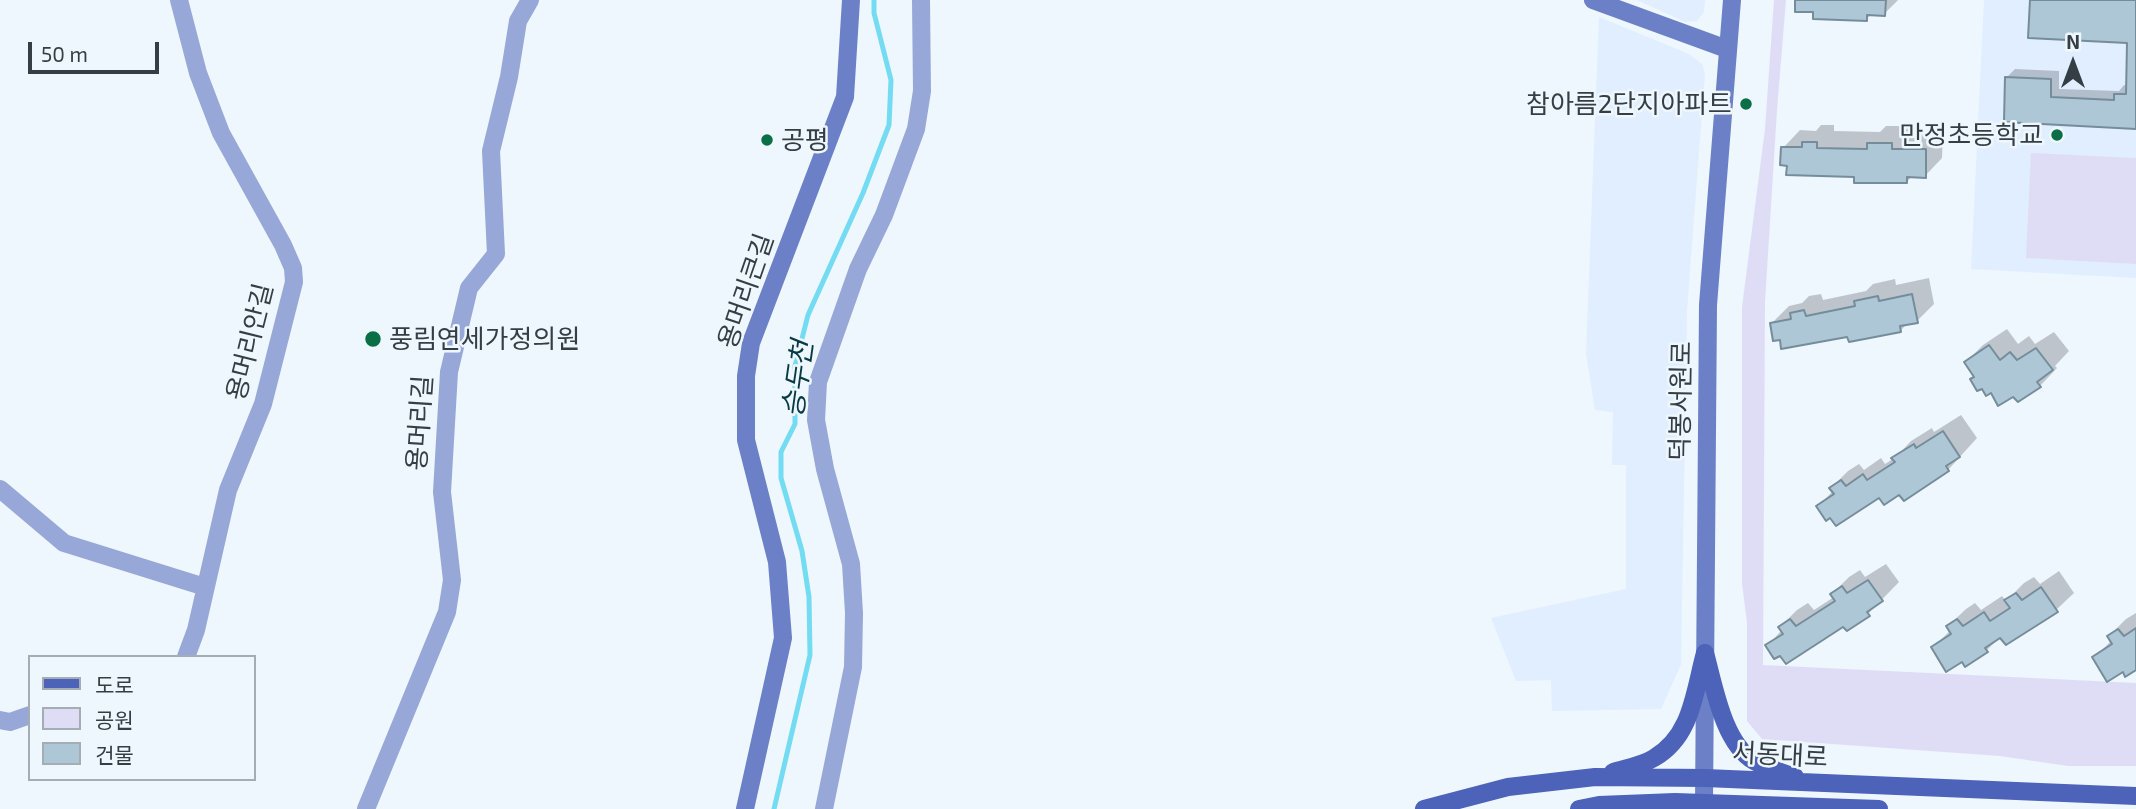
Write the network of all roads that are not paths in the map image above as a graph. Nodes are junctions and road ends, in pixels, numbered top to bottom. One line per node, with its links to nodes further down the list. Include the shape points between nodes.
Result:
1 (179, 0): 9 (street, 용머리안길, via 198,73 221,133 283,245 294,282 263,404 228,489)
2 (530, 0): 20 (street, 용머리길, via 518,21 491,151 496,254 469,288 449,372 442,492 452,580 447,611)
3 (851, 0): 21 (street, 용머리큰길, via 845,97 751,343 746,376 746,440 777,562 783,638)
4 (921, 0): 22 (street, via 922,91 916,129 818,382 816,420 851,564 854,613 853,667)
5 (1593, 0): 7 (street)
6 (1732, 0): 7 (street, 덕봉서원로)
7 (1727, 49): 10 (street, 덕봉서원로, via 1708,305)
8 (0, 489): 9 (street, via 64,543)
9 (205, 587): 11 (street, 용머리안길)
10 (1705, 653): 14 (main road, via 1685,726 1672,745 1652,760); 15 (street, 덕봉서원로); 16 (main road, via 1726,725 1739,747 1753,761)
11 (187, 655)
12 (28, 716): 13 (street)
13 (0, 720)
14 (1595, 777): 15 (main road, 서동대로); 23 (main road, 서동대로, via 1508,788)
15 (1705, 778): 16 (main road, 서동대로); 18 (street, 덕봉서원로)
16 (1810, 783): 17 (main road, 서동대로)
17 (2136, 796)
18 (1704, 806): 19 (main road, 서동대로); 24 (main road, 서동대로)
19 (1803, 807): 25 (main road, 서동대로)
20 (366, 809)
21 (745, 809)
22 (824, 809)
23 (1424, 809)
24 (1579, 809)
25 (1878, 809)

